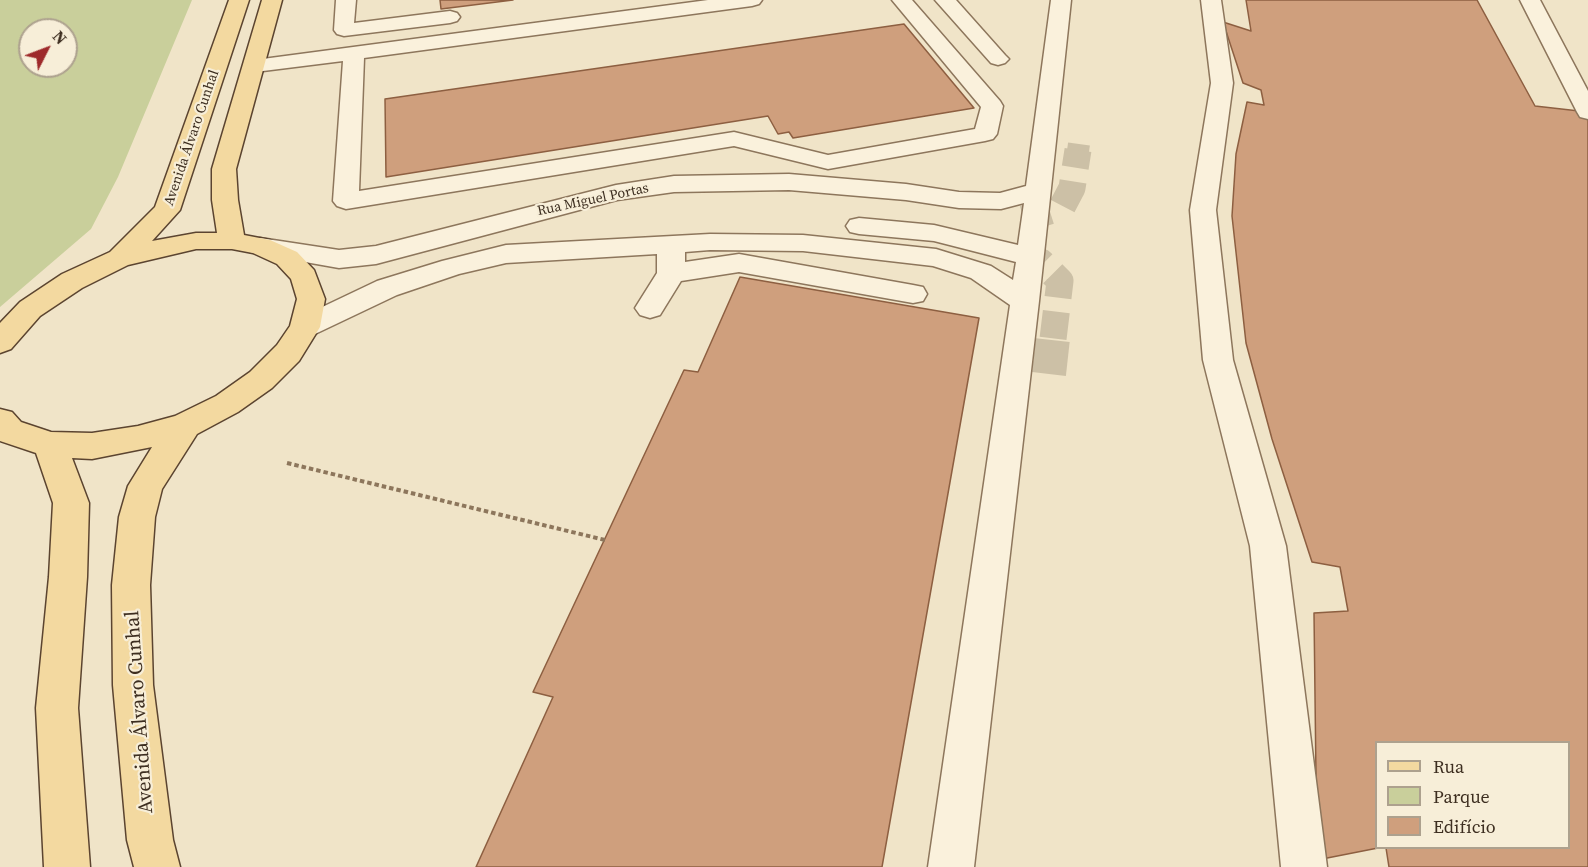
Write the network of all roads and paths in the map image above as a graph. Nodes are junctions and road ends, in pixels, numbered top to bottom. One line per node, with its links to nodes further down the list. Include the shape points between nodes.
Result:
1 (239, 0): 22 (main road, Avenida Álvaro Cunhal, via 167,210)
2 (273, 0): 13 (main road)
3 (346, 0): 10 (lane, via 344,30)
4 (752, 0): 11 (lane)
5 (902, 0): 11 (lane, via 992,106 985,134 828,162 734,139 346,201)
6 (945, 0): 12 (lane)
7 (1061, 0): 15 (lane)
8 (1211, 0): 37 (lane, via 1222,83 1203,210 1218,360 1268,546)
9 (1530, 0): 14 (lane)
10 (475, 14)
11 (354, 52): 13 (lane)
12 (998, 59)
13 (255, 66): 18 (main road, via 224,169 225,200)
14 (1588, 112)
15 (1038, 190): 17 (lane, Rua Miguel Portas, via 1001,201 789,182 674,184 616,193); 25 (lane)
16 (1024, 219): 17 (lane, via 951,219 835,201 694,202 571,213)
17 (471, 229): 18 (lane, Rua Miguel Portas, via 376,255 339,259)
18 (246, 243): 22 (main road, via 196,241); 27 (main road, via 287,258 304,276 311,299)
19 (671, 244): 20 (lane); 23 (lane); 25 (lane, via 803,243 936,258 981,272)
20 (506, 254): 21 (lane, via 699,223 827,224 934,233); 27 (lane, via 387,288)
21 (1018, 254)
22 (118, 259): 28 (main road, via 72,281 30,309)
23 (671, 273): 24 (lane, via 739,263); 26 (lane)
24 (914, 294)
25 (1025, 301): 36 (lane)
26 (650, 308)
27 (305, 327): 30 (main road, via 288,353 261,380 226,404)
28 (0, 342)
29 (0, 421): 31 (main road, via 9,431)
30 (185, 424): 31 (main road, via 138,439 92,446); 35 (main road, Avenida Álvaro Cunhal, via 145,486 137,517 131,585 134,685 150,840)
31 (50, 445): 34 (main road, via 71,503 57,708)
32 (287, 463): 33 (path)
33 (604, 540)
34 (67, 867)
35 (157, 867)
36 (951, 867)
37 (1304, 867)

